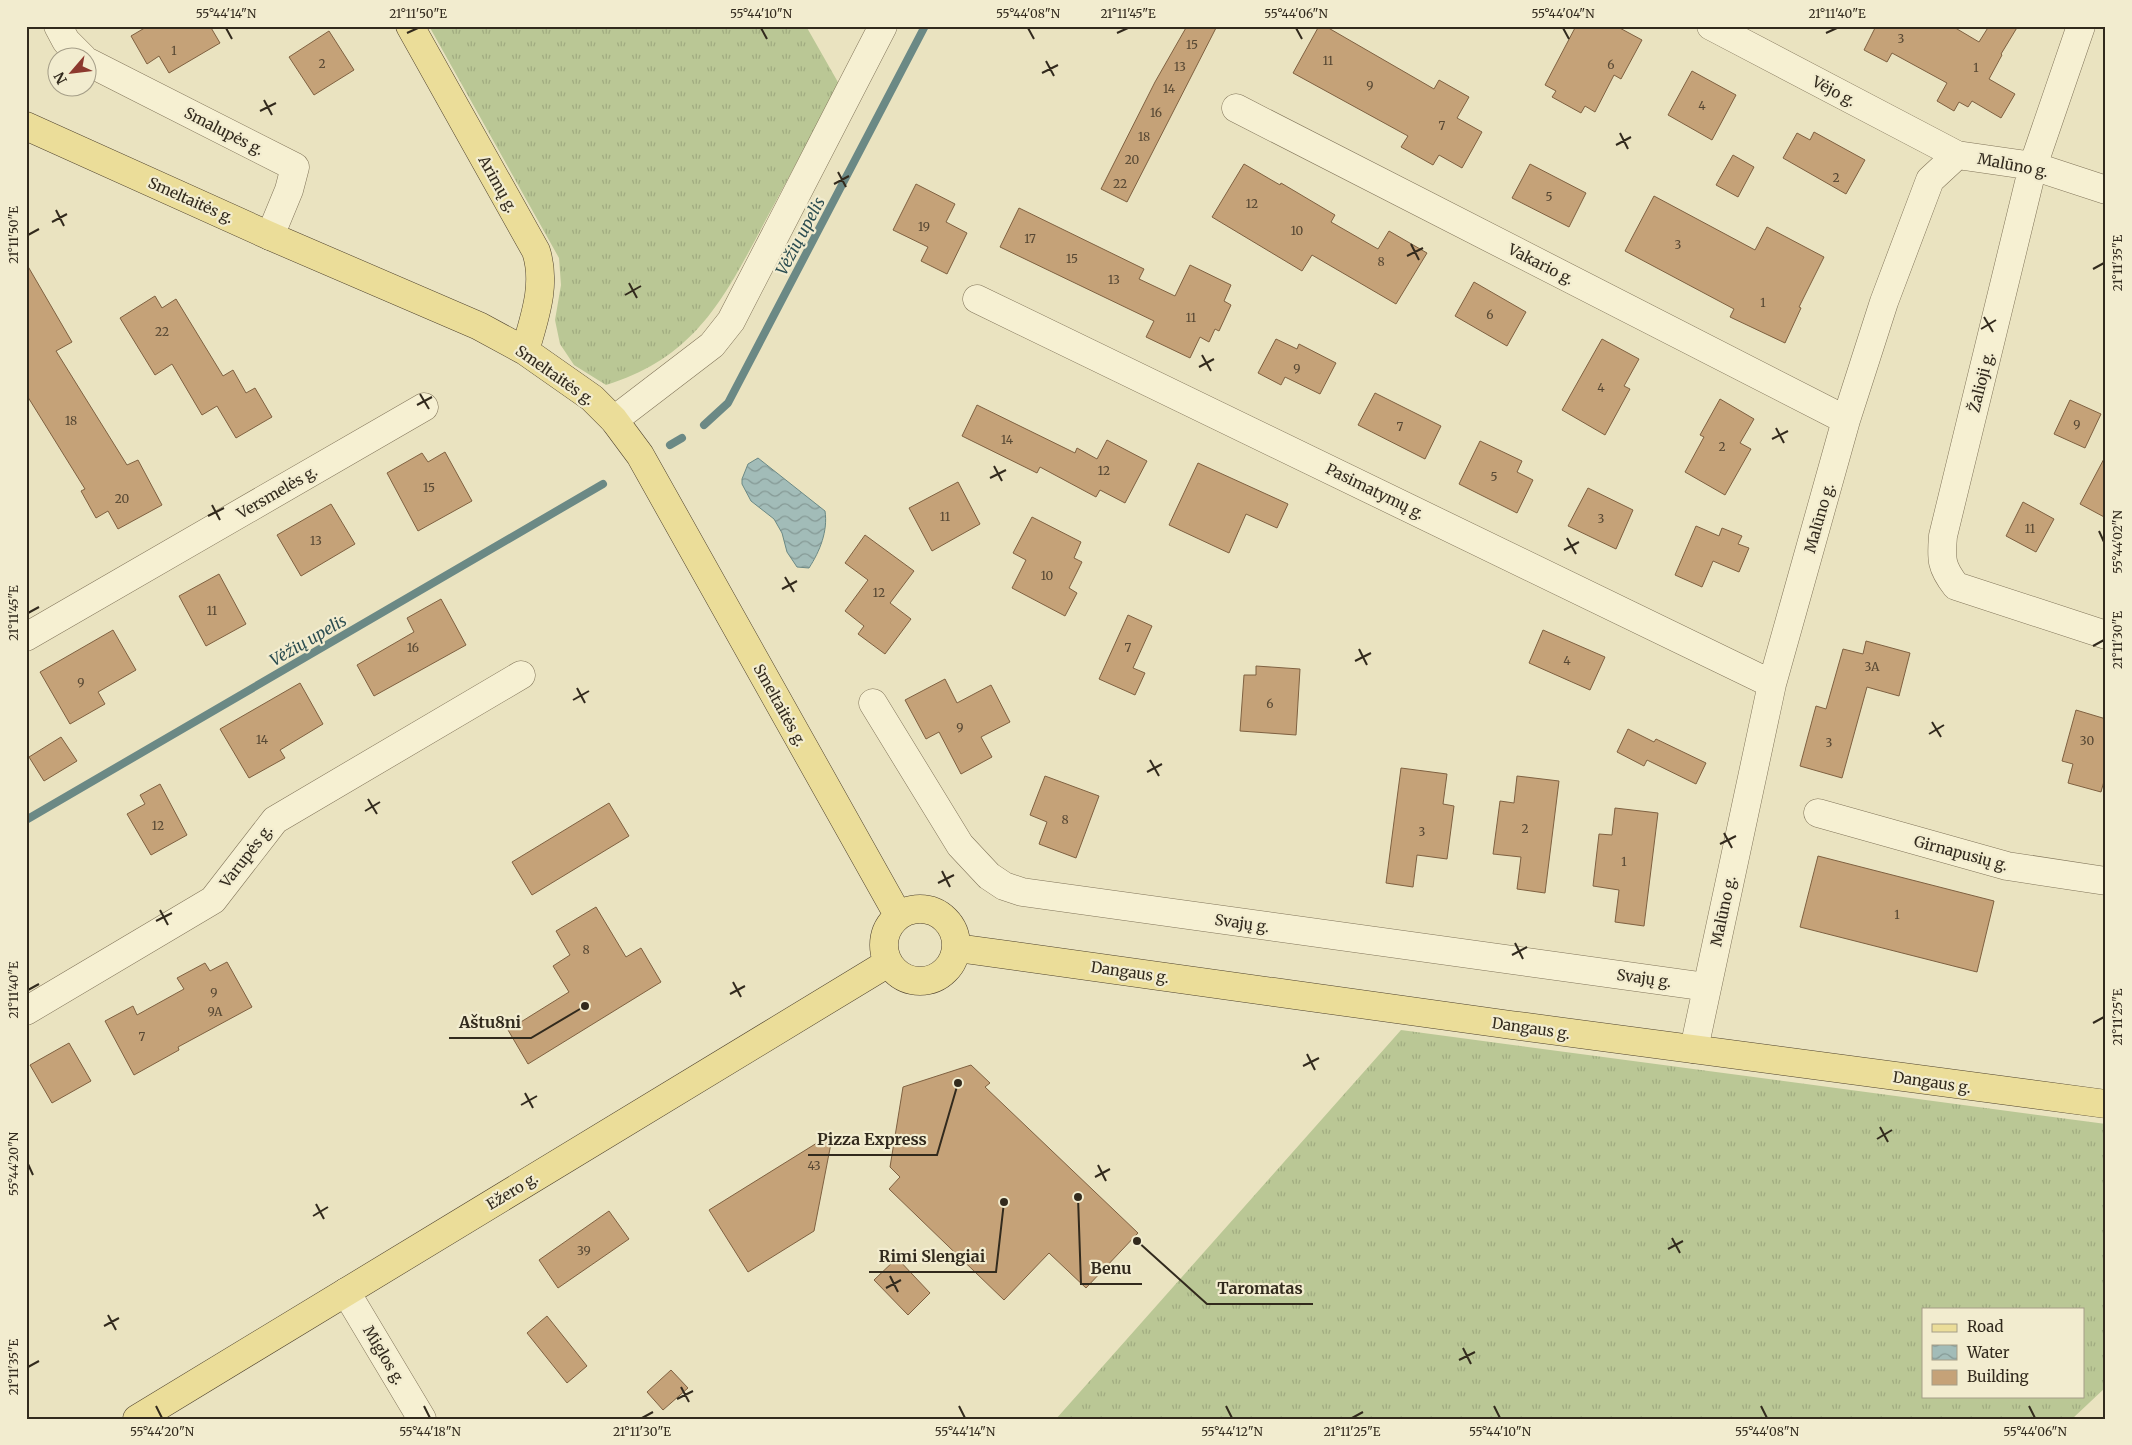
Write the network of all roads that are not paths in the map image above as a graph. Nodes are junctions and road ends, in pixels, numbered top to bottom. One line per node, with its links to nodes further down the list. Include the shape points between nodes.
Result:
1 (58, 26): 6 (street)
2 (410, 26): 15 (main road, Arimų g., via 536,251 540,263 539,295)
3 (883, 26): 17 (street, via 731,321 712,345)
4 (1711, 26): 10 (street, Vėjo g.)
5 (2076, 28): 11 (street, Žalioji g.)
6 (73, 48)
7 (98, 67): 13 (street, Smalupės g., via 294,167 289,190)
8 (1236, 108): 18 (street, Vakario g.)
9 (26, 126): 13 (main road, Smeltaitės g.)
10 (1957, 155): 11 (street, Malūno g.); 18 (street, Malūno g., via 1930,180 1884,302)
11 (2033, 166): 12 (street, Malūno g.); 19 (street, Žalioji g., via 1943,536 1941,557 1946,573 1956,586)
12 (2106, 190)
13 (270, 236): 15 (main road, Smeltaitės g., via 479,326)
14 (977, 299): 22 (street, Pasimatymų g.)
15 (525, 352): 17 (main road, Smeltaitės g., via 592,398)
16 (424, 407): 20 (street, Versmelės g.)
17 (614, 420): 26 (main road, Smeltaitės g., via 640,455)
18 (1846, 420): 22 (street, Malūno g.)
19 (2106, 635)
20 (26, 637)
21 (521, 675): 30 (street, Varupės g., via 275,820 213,900)
22 (1772, 684): 29 (street, Malūno g.)
23 (873, 703): 29 (street, Svajų g., via 960,845 989,876 1004,886 1022,892)
24 (1818, 813): 25 (street, Girnapusių g., via 2007,866)
25 (2106, 882)
26 (898, 915): 27 (main road, via 911,909 925,908 938,913 955,934); 28 (main road, via 884,937 883,950)
27 (956, 948): 28 (main road, via 953,961 945,972 921,982 896,974); 31 (main road, Dangaus g.)
28 (888, 963): 33 (main road, Ežero g.)
29 (1707, 987): 31 (street, Malūno g.)
30 (26, 1011)
31 (1694, 1049): 32 (main road, Dangaus g.)
32 (2106, 1104)
33 (346, 1292): 34 (main road, Ežero g.); 35 (street, Miglos g.)
34 (137, 1419)
35 (422, 1419)

